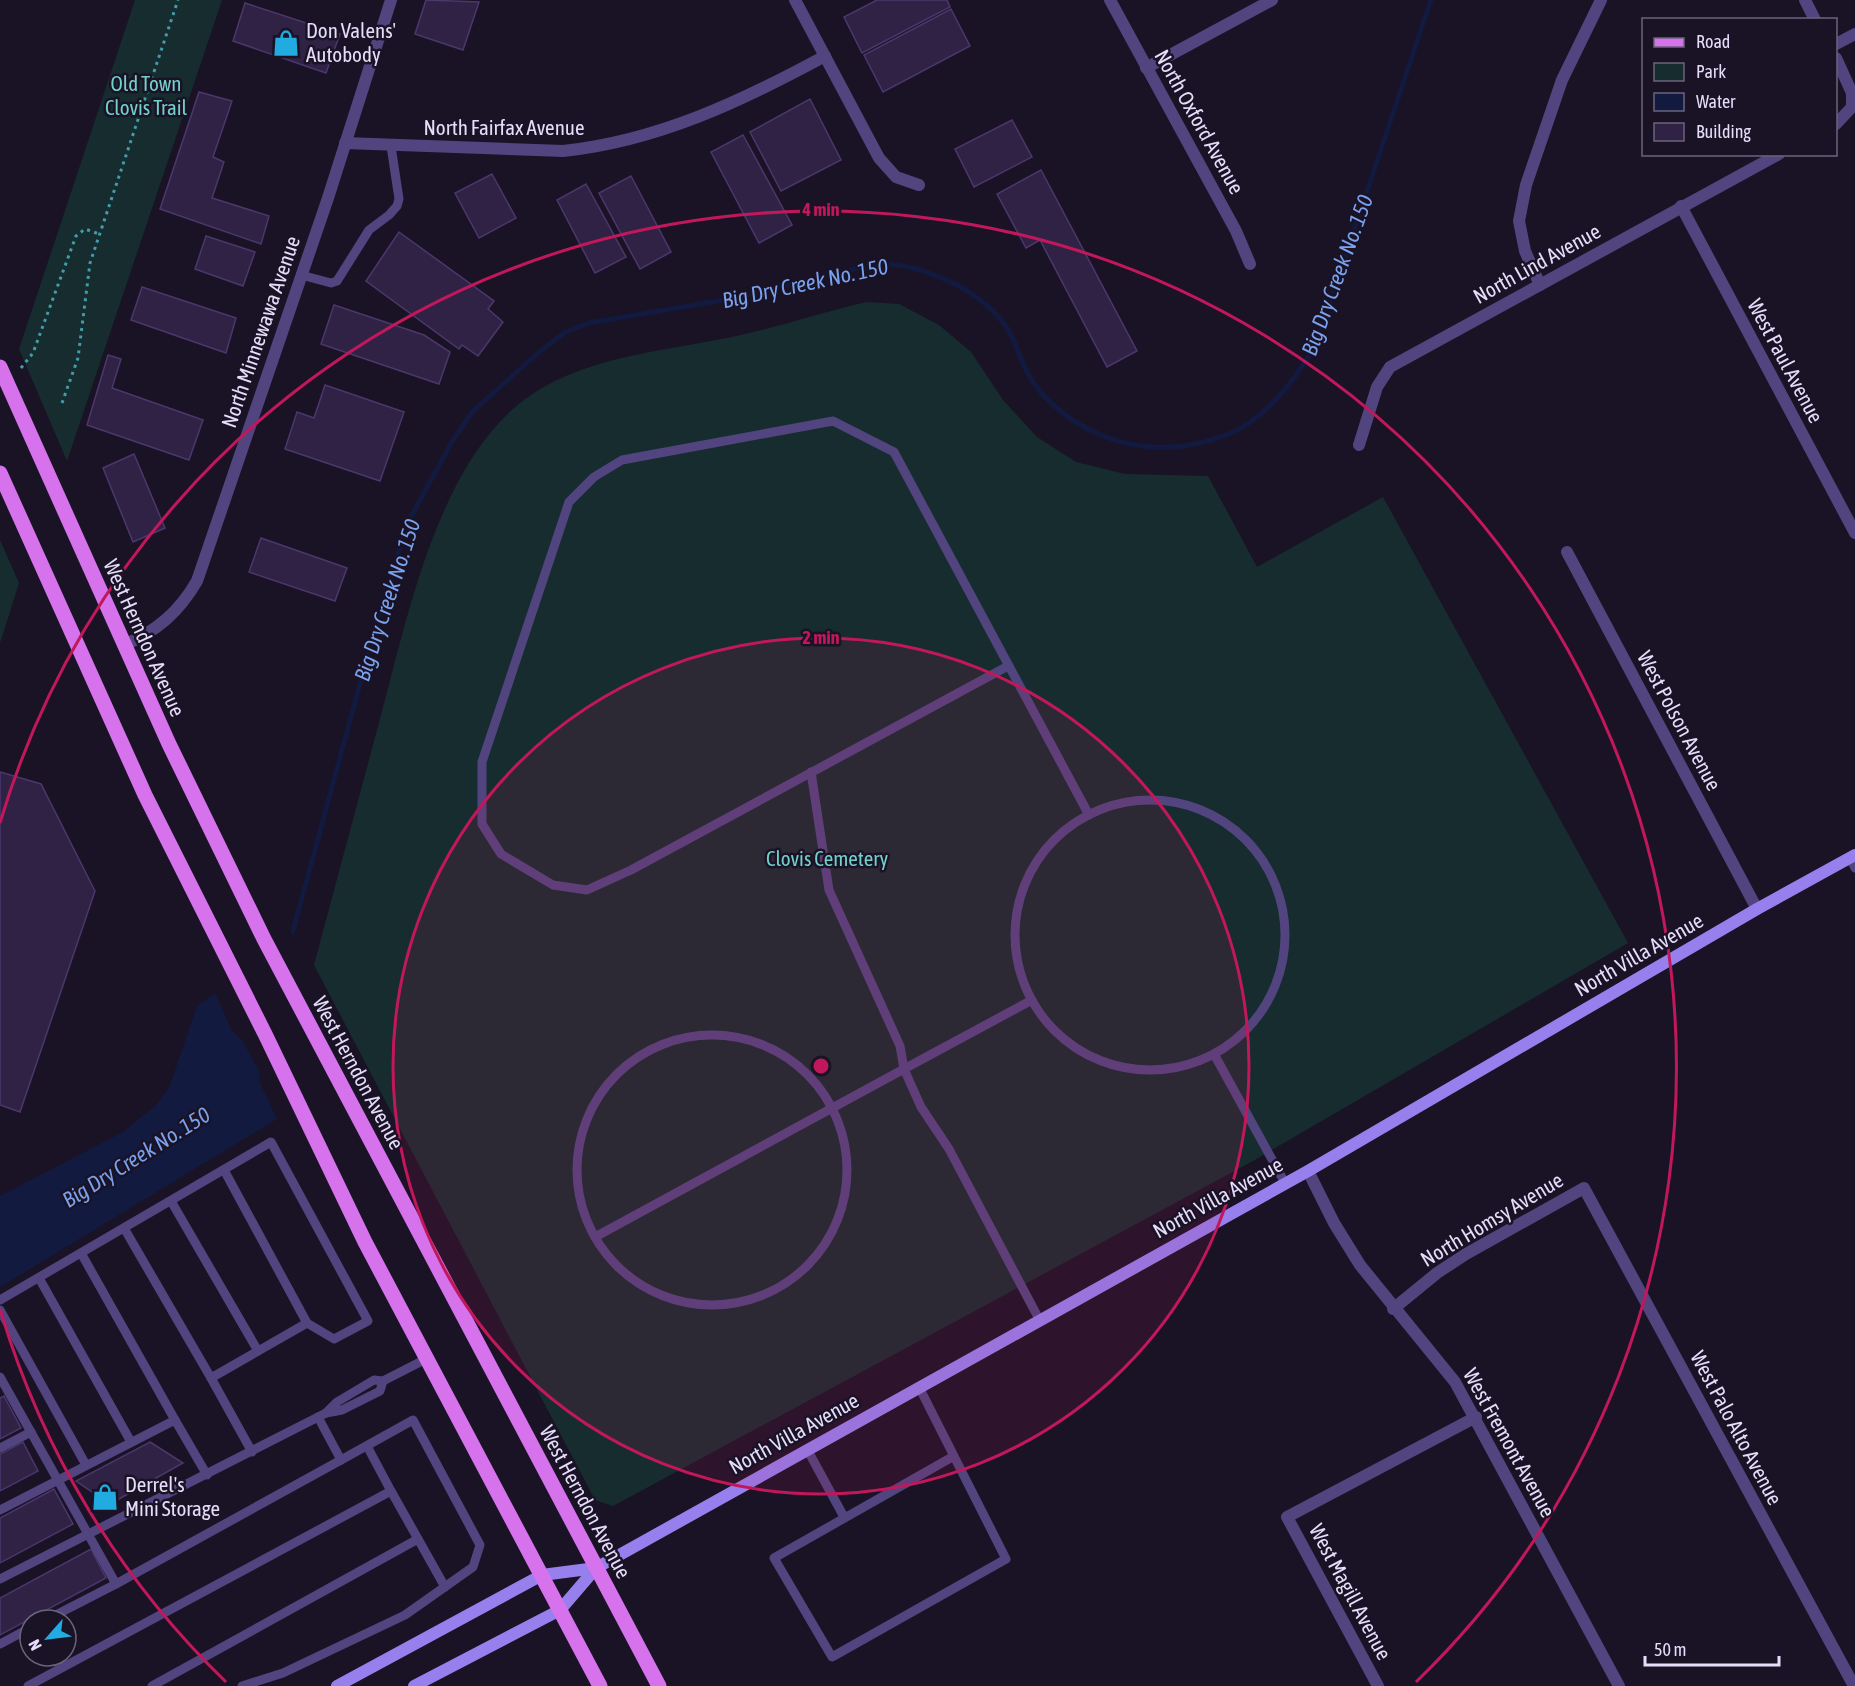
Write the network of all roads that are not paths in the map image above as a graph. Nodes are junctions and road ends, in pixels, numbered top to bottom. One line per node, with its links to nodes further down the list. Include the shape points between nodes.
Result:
1 (391, 0): 14 (street, North Minnewawa Avenue)
2 (795, 0): 10 (street)
3 (1110, 0): 12 (street, North Oxford Avenue)
4 (1272, 0): 12 (street)
5 (1601, 0): 21 (street, via 1562,80 1526,186 1519,221 1525,251)
6 (1805, 0): 7 (street)
7 (1814, 18)
8 (1855, 34): 9 (street)
9 (1837, 43)
10 (825, 56): 15 (street, North Fairfax Avenue, via 749,97 629,141 563,151); 17 (street, via 888,170)
11 (1837, 60): 13 (street, via 1852,93 1852,107)
12 (1146, 68): 19 (street, North Oxford Avenue, via 1236,231)
13 (1837, 123)
14 (345, 143): 15 (street, North Fairfax Avenue); 20 (street, North Minnewawa Avenue)
15 (391, 146): 20 (lane, via 397,206 369,230 337,280 331,283)
16 (1775, 156): 18 (street, North Lind Avenue)
17 (919, 185)
18 (1681, 206): 21 (street, North Lind Avenue); 25 (street, West Paul Avenue)
19 (1250, 264)
20 (301, 275): 27 (street, North Minnewawa Avenue, via 197,580 168,619 147,635)
21 (1540, 285): 23 (street, North Lind Avenue, via 1390,367 1377,387)
22 (0, 367): 27 (main road, West Herndon Avenue)
23 (1359, 446)
24 (0, 474): 52 (main road, via 145,795)
25 (1855, 533)
26 (1567, 552): 32 (street, West Polson Avenue)
27 (124, 645): 76 (main road, West Herndon Avenue, via 264,939)
28 (1008, 666): 29 (lane); 29 (lane, via 894,452 833,421 622,460 594,477 569,502 482,762 482,824 501,854 553,885 587,890); 30 (lane)
29 (811, 772): 35 (lane, via 829,890 900,1046)
30 (1089, 815): 33 (lane, via 1077,820 1047,847 1026,881 1016,921 1018,962); 34 (lane, via 1115,804 1155,799 1195,807 1232,826 1260,855 1279,892 1285,928 1283,964 1270,998 1249,1028)
31 (1853, 860): 32 (main road, North Villa Avenue)
32 (1757, 909): 38 (main road, North Villa Avenue)
33 (1032, 1000): 34 (lane, via 1061,1035 1082,1052 1116,1066 1152,1070 1188,1065); 35 (lane)
34 (1214, 1054): 39 (lane)
35 (904, 1069): 36 (lane); 49 (lane, via 921,1107 949,1149)
36 (832, 1108): 43 (lane); 43 (lane, via 845,1144 847,1182 838,1219 820,1252 793,1278 759,1297 723,1305 685,1302 649,1290 618,1267); 43 (lane, via 810,1076 779,1052 742,1037 703,1034 665,1042 631,1061 603,1089 585,1123 577,1162 580,1201)
37 (224, 1170): 41 (lane); 50 (lane); 50 (lane, via 271,1142 368,1321 334,1339)
38 (1308, 1171): 39 (main road, North Villa Avenue); 47 (street, West Fremont Avenue, via 1350,1249)
39 (1286, 1183): 49 (main road, North Villa Avenue)
40 (1584, 1188): 47 (street, North Homsy Avenue, via 1466,1254); 94 (street, West Palo Alto Avenue)
41 (171, 1201): 42 (lane); 51 (lane)
42 (124, 1228): 44 (lane); 54 (lane)
43 (595, 1237)
44 (81, 1253): 45 (lane); 59 (lane)
45 (39, 1278): 46 (lane); 61 (lane)
46 (0, 1300)
47 (1393, 1309): 58 (street, West Fremont Avenue, via 1455,1382)
48 (0, 1310): 68 (lane)
49 (1039, 1319): 55 (main road, North Villa Avenue)
50 (307, 1323): 51 (lane)
51 (258, 1351): 54 (lane)
52 (426, 1359): 57 (lane, via 384,1381 374,1380); 77 (main road)
53 (0, 1377): 56 (lane)
54 (211, 1378): 65 (lane)
55 (919, 1386): 64 (main road, North Villa Avenue); 66 (lane)
56 (4, 1391): 60 (lane)
57 (322, 1415): 65 (lane); 67 (lane)
58 (1476, 1417): 92 (street, West Magill Avenue, via 1287,1517); 93 (street, West Fremont Avenue)
59 (175, 1420): 61 (lane); 69 (lane)
60 (31, 1432): 63 (lane); 70 (lane)
61 (131, 1442): 68 (lane)
62 (367, 1446): 67 (lane); 71 (lane); 80 (lane, via 412,1420 480,1545 474,1567)
63 (0, 1448)
64 (807, 1449): 73 (lane); 76 (main road, North Villa Avenue)
65 (252, 1452): 69 (lane)
66 (954, 1456): 73 (lane); 73 (lane, via 1006,1559 832,1657 774,1558)
67 (341, 1460): 79 (lane)
68 (86, 1465): 70 (lane)
69 (207, 1475): 74 (lane)
70 (57, 1479): 72 (lane); 74 (lane)
71 (391, 1491): 75 (lane); 85 (lane)
72 (0, 1510)
73 (844, 1517)
74 (87, 1533): 78 (lane); 79 (lane)
75 (418, 1539): 80 (lane); 86 (lane)
76 (596, 1568): 77 (main road, North Villa Avenue); 82 (main road, North Villa Avenue); 91 (main road, West Herndon Avenue)
77 (542, 1575): 82 (main road); 88 (main road, North Villa Avenue)
78 (0, 1579)
79 (116, 1584): 81 (lane)
80 (445, 1587): 87 (lane, via 405,1615 283,1673)
81 (69, 1608)
82 (560, 1610): 89 (main road, North Villa Avenue); 90 (main road)
83 (18, 1634): 84 (lane)
84 (0, 1644)
85 (28, 1686)
86 (152, 1686)
87 (242, 1686)
88 (337, 1686)
89 (414, 1686)
90 (600, 1686)
91 (659, 1686)
92 (1378, 1686)
93 (1619, 1686)
94 (1854, 1686)

